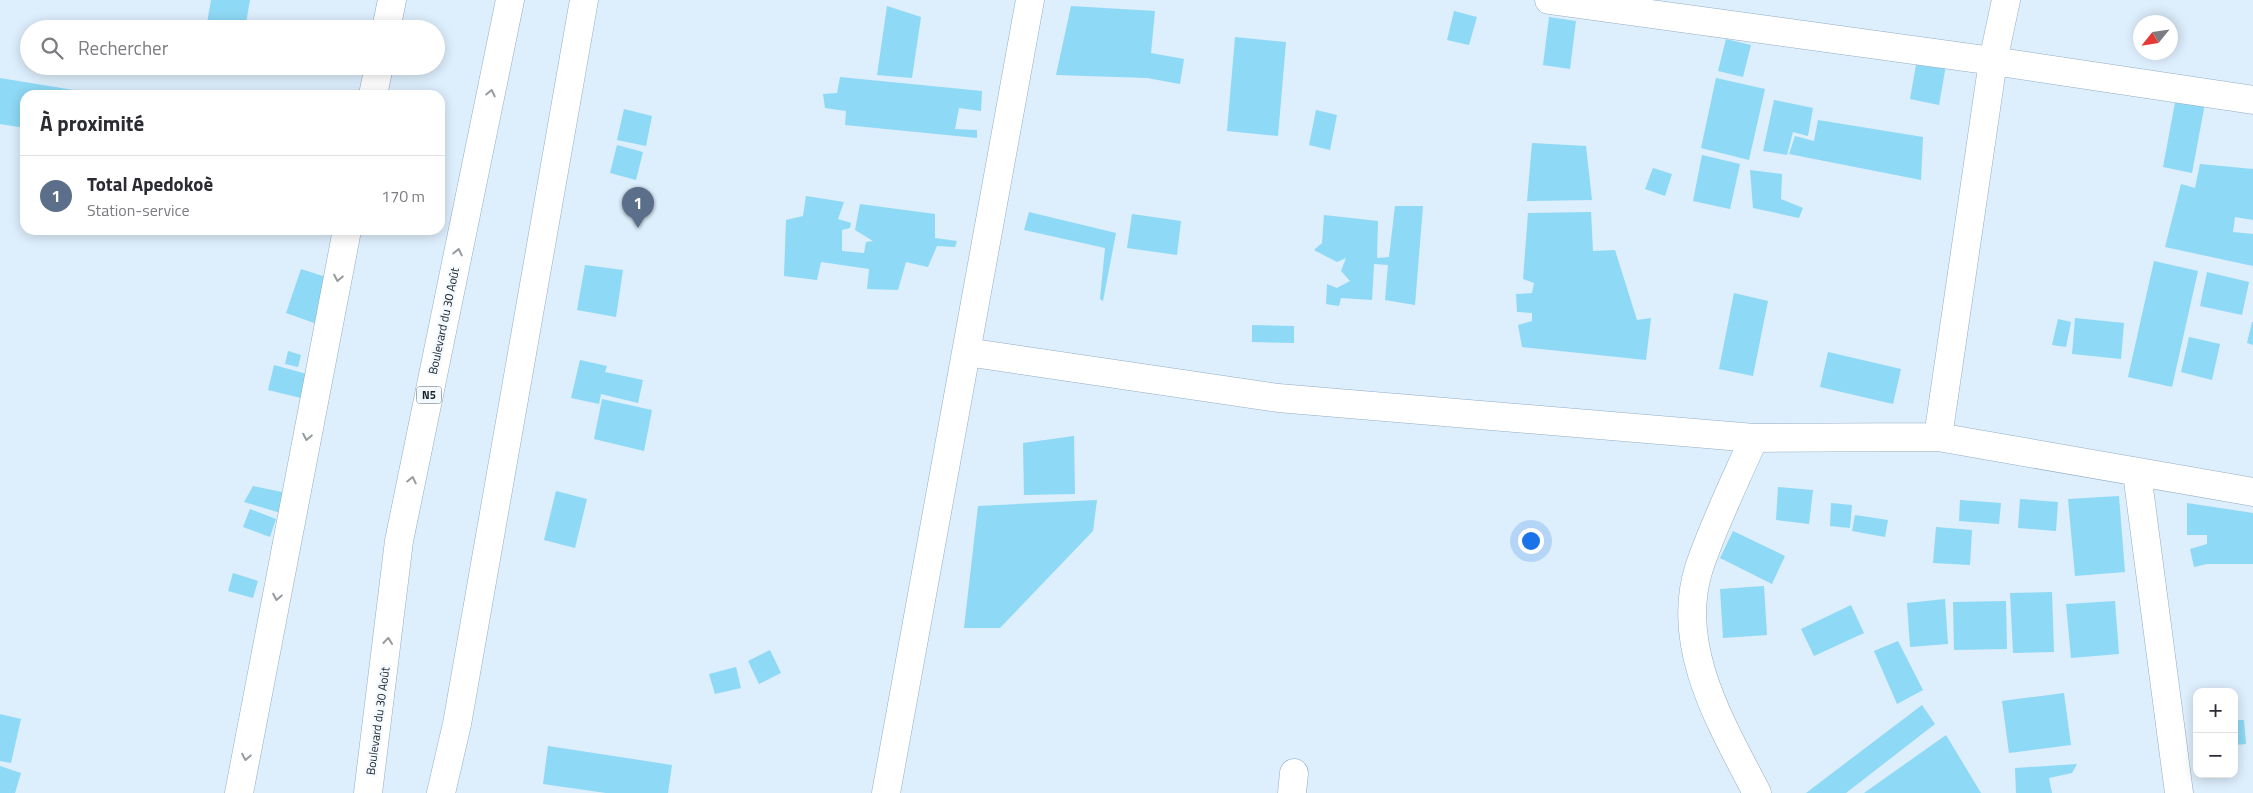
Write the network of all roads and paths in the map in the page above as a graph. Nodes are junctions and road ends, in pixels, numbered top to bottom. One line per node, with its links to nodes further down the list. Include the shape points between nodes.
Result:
1 (392, 0): 7 (main road)
2 (510, 0): 19 (main road, Boulevard du 30 Août / N5, one-way to 2, via 399,541)
3 (584, 0): 20 (main road, via 457,724)
4 (1030, 0): 13 (main road)
5 (1549, 0): 8 (main road)
6 (2006, 0): 8 (main road)
7 (388, 20)
8 (1993, 61): 11 (main road); 15 (main road)
9 (377, 75): 10 (main road)
10 (375, 90)
11 (2253, 100)
12 (347, 235): 18 (main road, one-way to 18)
13 (966, 352): 14 (main road, via 1278,398); 21 (main road)
14 (1754, 438): 15 (main road); 22 (main road, via 1699,568 1693,604 1694,640 1702,678)
15 (1938, 438): 16 (main road)
16 (2137, 473): 17 (main road); 23 (main road)
17 (2253, 492)
18 (239, 793)
19 (368, 793)
20 (442, 793)
21 (886, 793)
22 (1757, 793)
23 (2179, 793)

